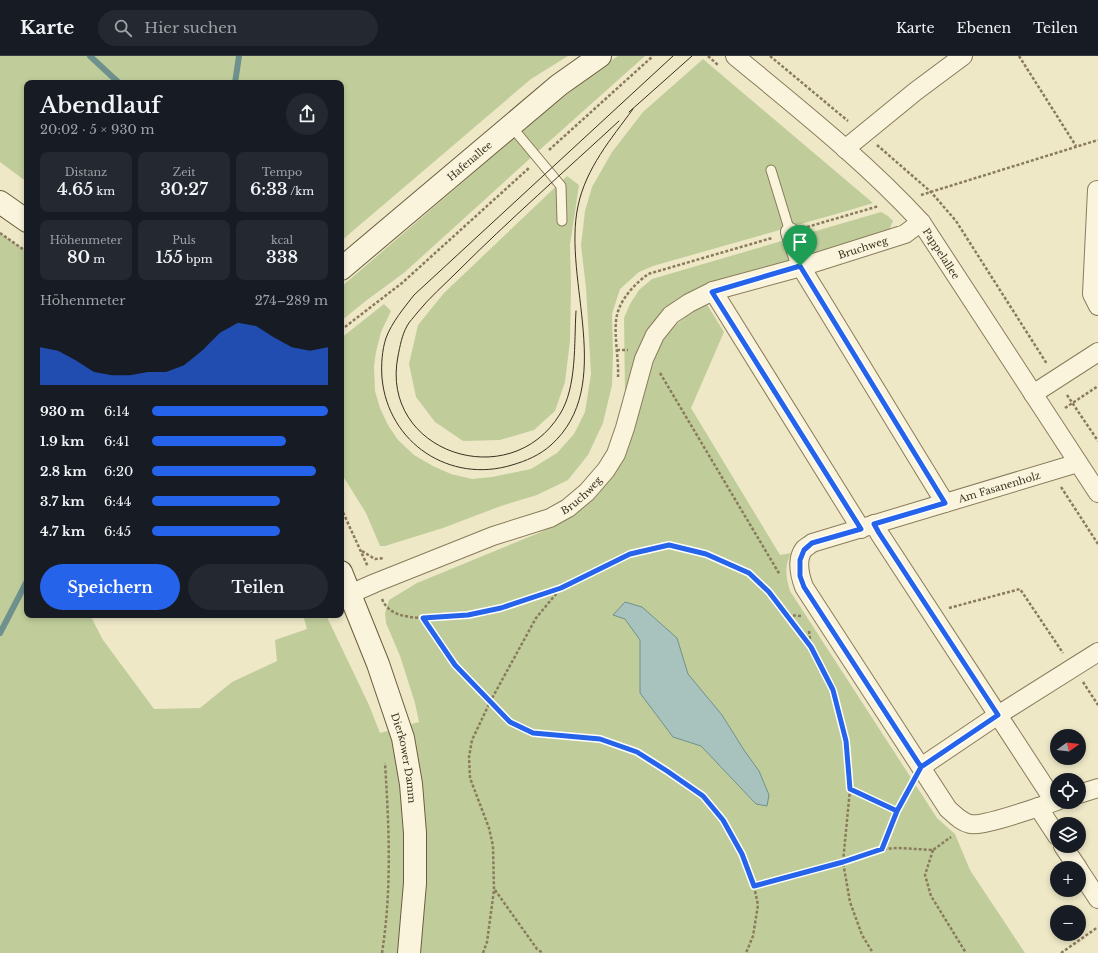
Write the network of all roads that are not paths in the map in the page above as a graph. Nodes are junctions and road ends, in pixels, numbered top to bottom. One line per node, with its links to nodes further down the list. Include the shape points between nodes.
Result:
1 (600, 56): 4 (street, Hafenallee, via 559,85)
2 (735, 56): 5 (street, Pappelallee)
3 (963, 56): 5 (street)
4 (511, 126): 10 (lane, via 561,186); 13 (street, Hafenallee)
5 (845, 149): 11 (street, Pappelallee, via 901,200)
6 (771, 170): 12 (lane)
7 (1097, 190): 16 (street, via 1092,294)
8 (0, 202): 9 (street)
9 (24, 219)
10 (562, 221)
11 (921, 222): 14 (street, Bruchweg, via 905,234); 18 (street, Pappelallee)
12 (790, 232): 14 (street)
13 (344, 266)
14 (800, 266): 15 (street, Bruchweg); 21 (street)
15 (712, 292): 22 (street); 24 (street, Bruchweg, via 671,315 655,335 647,351 616,454 587,492 568,508 550,518 493,536)
16 (1098, 306)
17 (1098, 352): 18 (street)
18 (1034, 394): 19 (street, Pappelallee)
19 (1078, 463): 20 (street, Pappelallee); 21 (street, Am Fasanenholz)
20 (1098, 493)
21 (945, 503): 22 (street, Am Fasanenholz)
22 (868, 526): 26 (street, via 879,533); 27 (street, Am Fasanenholz, via 812,543 804,550 800,560 800,576 804,587)
23 (344, 579): 24 (street, Dierkower Damm)
24 (350, 594): 33 (street, Dierkower Damm, via 378,664 403,738 411,784 415,833 415,883)
25 (1098, 652): 26 (street)
26 (998, 715): 27 (street); 30 (street)
27 (921, 767): 30 (street, Am Fasanenholz, via 948,809 961,821 972,824 985,823)
28 (1098, 788): 29 (street)
29 (1086, 792)
30 (1050, 803)
31 (1086, 881): 32 (street)
32 (1098, 899)
33 (409, 953)

